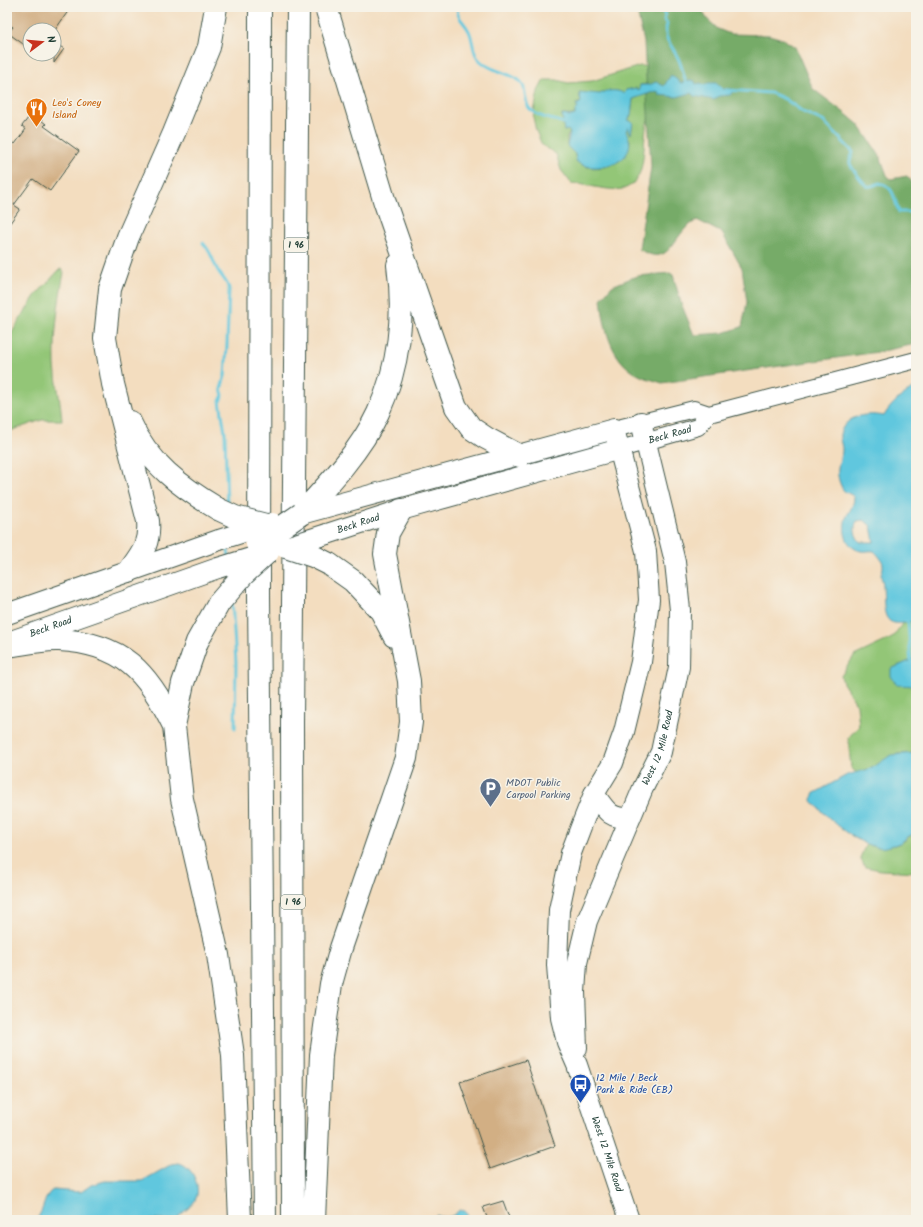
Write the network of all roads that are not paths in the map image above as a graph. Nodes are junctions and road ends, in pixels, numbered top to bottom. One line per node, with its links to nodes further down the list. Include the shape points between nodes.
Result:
1 (216, 7): 7 (highway, via 209,47 128,237 110,289 105,338)
2 (260, 7): 32 (highway, via 259,596)
3 (298, 7): 33 (highway, I 96, via 292,724)
4 (326, 7): 5 (highway)
5 (385, 203): 13 (highway, via 456,407 472,428); 14 (highway, via 400,281 401,322 393,372 378,414)
6 (916, 360): 8 (street, Beck Road)
7 (113, 384): 17 (highway, bridge, via 134,430 156,463 190,492 218,509); 20 (highway, via 148,521 147,543)
8 (709, 414): 9 (street, Beck Road, via 694,408); 11 (street, Beck Road, via 698,427)
9 (641, 422): 10 (street, Beck Road); 11 (main road, West 12 Mile Road)
10 (614, 430): 12 (main road, West 12 Mile Road); 13 (main road, Beck Road)
11 (646, 442): 12 (street, Beck Road); 27 (main road, West 12 Mile Road, via 675,562 680,610 679,667 661,752)
12 (620, 450): 15 (main road, Beck Road); 26 (main road, West 12 Mile Road, via 646,551 649,600 641,662 624,732 613,763)
13 (520, 456): 14 (main road, Beck Road)
14 (327, 496): 17 (highway)
15 (401, 510): 16 (main road, Beck Road); 24 (highway, via 388,533 385,554)
16 (327, 534): 17 (highway)
17 (279, 536): 18 (highway, bridge); 19 (highway, bridge); 24 (highway, bridge, via 329,564 353,581 381,611 398,642); 25 (highway, bridge, via 220,603 197,642 183,683)
18 (219, 540): 20 (main road)
19 (218, 568): 22 (main road, Beck Road)
20 (129, 571): 21 (main road)
21 (7, 614)
22 (7, 643)
23 (7, 646): 25 (highway, via 58,640 91,644 118,654 151,684)
24 (409, 681): 34 (highway, via 411,722 406,758 331,984 321,1055)
25 (174, 726): 31 (highway, via 182,798 218,955 233,1055)
26 (594, 794): 27 (main road, via 612,816); 28 (main road, West 12 Mile Road, via 571,853)
27 (630, 818): 29 (main road, West 12 Mile Road)
28 (559, 910): 29 (main road, via 571,909 580,912); 30 (main road, West 12 Mile Road, via 557,965 561,1018)
29 (587, 921): 30 (main road, West 12 Mile Road, via 577,963)
30 (577, 1066): 35 (main road, West 12 Mile Road)
31 (240, 1220)
32 (265, 1220)
33 (293, 1220)
34 (314, 1220)
35 (629, 1220)

